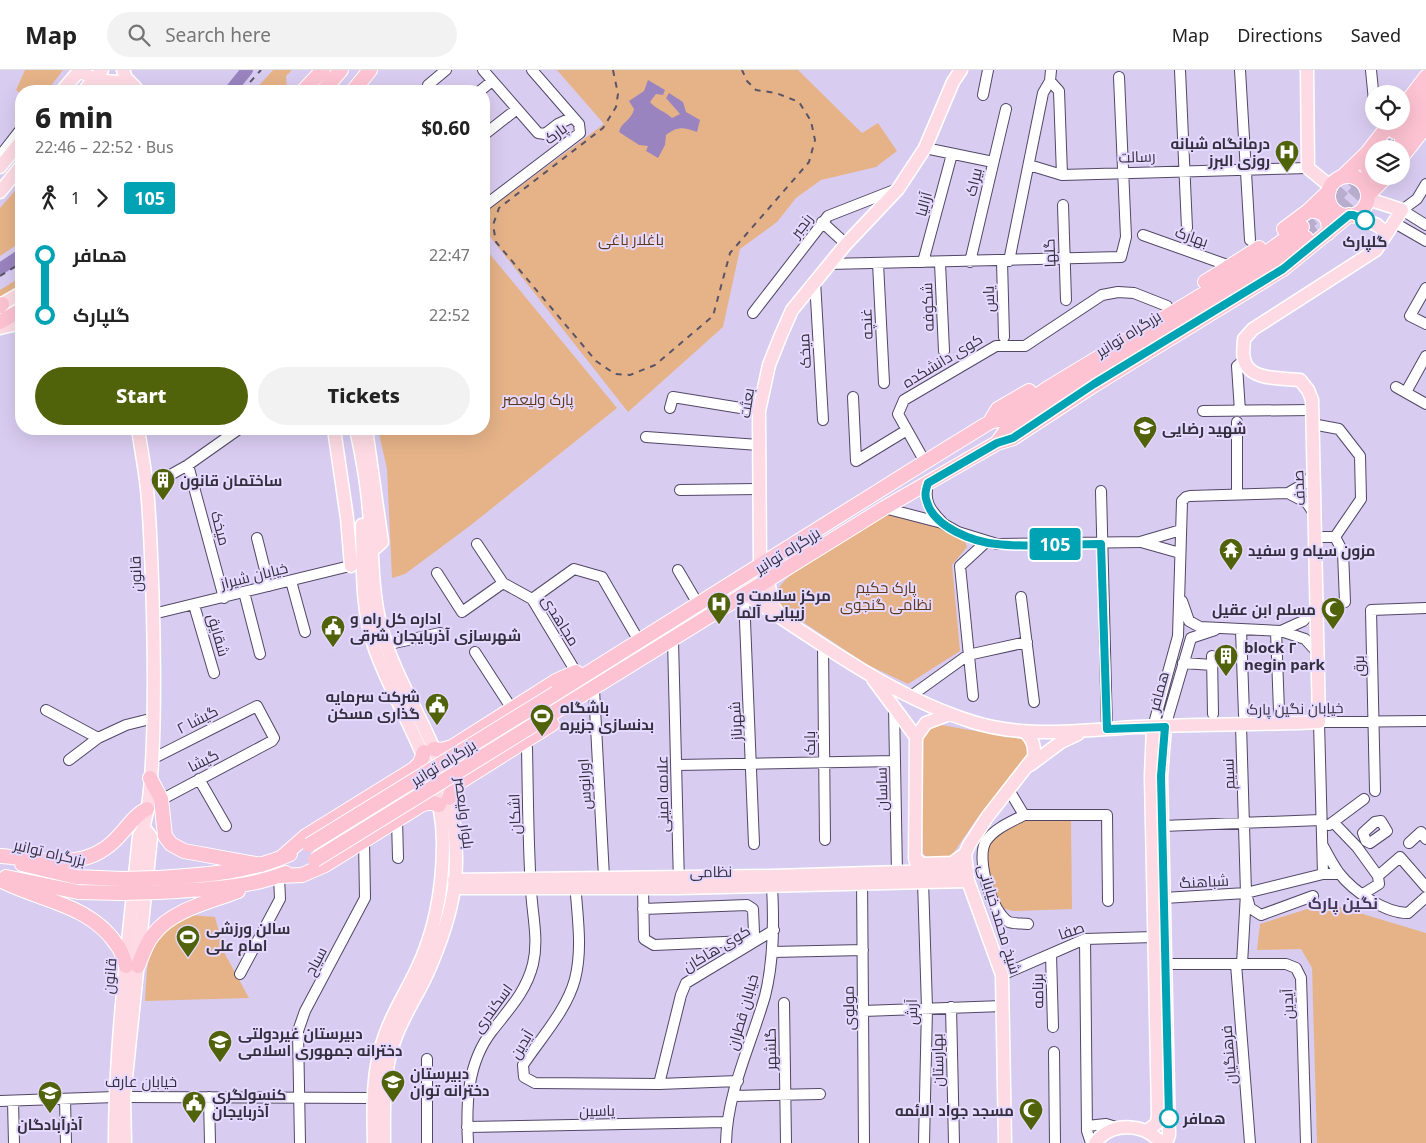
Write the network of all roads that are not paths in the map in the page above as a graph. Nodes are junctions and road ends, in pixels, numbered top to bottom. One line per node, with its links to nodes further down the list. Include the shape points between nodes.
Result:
1 (80, 70): 16 (main road); 21 (main road)
2 (123, 70): 24 (main road)
3 (323, 70): 25 (highway)
4 (341, 70): 26 (highway)
5 (370, 70): 27 (highway)
6 (446, 70): 28 (street)
7 (483, 70): 19 (street)
8 (532, 70): 37 (street, پارک)
9 (961, 70): 45 (main road, بعثت)
10 (988, 70): 32 (street)
11 (1050, 70): 20 (street)
12 (1180, 70): 54 (street)
13 (1240, 70): 52 (street)
14 (1307, 70): 53 (main road)
15 (1372, 70): 30 (street)
16 (98, 75): 22 (main road); 23 (main road)
17 (1119, 76): 56 (street)
18 (1426, 77): 33 (highway)
19 (492, 80): 29 (street); 35 (street)
20 (1050, 81): 50 (street, via 1042,93); 57 (street, via 1059,91)
21 (67, 85)
22 (89, 85)
23 (122, 85)
24 (133, 85)
25 (309, 85)
26 (328, 85)
27 (358, 85)
28 (428, 85)
29 (487, 85)
30 (1373, 85)
31 (1426, 92): 40 (highway)
32 (983, 95)
33 (1410, 97)
34 (1426, 107): 40 (highway)
35 (517, 109): 37 (street, via 538,132 545,134); 39 (street)
36 (1006, 109): 49 (street, بیراک)
37 (573, 117): 65 (street, پارک, via 579,124 580,133)
38 (1426, 126): 43 (highway)
39 (490, 130)
40 (1396, 131): 42 (highway)
41 (15, 137): 48 (street)
42 (1384, 140)
43 (1410, 146)
44 (15, 148): 51 (main road)
45 (925, 148): 46 (street); 61 (main road, بعثت)
46 (952, 154): 49 (street); 81 (street, آزالیا)
47 (1365, 155): 58 (highway)
48 (0, 156)
49 (994, 162): 82 (street, بیراک)
50 (1029, 165): 57 (street, رسالت); 80 (street)
51 (0, 167)
52 (1247, 168): 53 (street, رسالت); 54 (street, رسالت); 76 (street)
53 (1308, 168): 62 (main road)
54 (1184, 171): 56 (street, رسالت); 72 (street)
55 (15, 173): 63 (main road)
56 (1123, 173): 57 (street, رسالت); 79 (street, via 1126,237 1122,257)
57 (1062, 175)
58 (1342, 177): 62 (highway); 64 (highway, via 1360,180 1367,189)
59 (1426, 184): 67 (street, via 1417,199)
60 (1379, 185): 64 (highway)
61 (898, 189): 70 (street, رنجبر, via 836,212); 78 (main road, بعثت)
62 (1330, 189): 68 (highway); 69 (highway, via 1333,208 1343,215)
63 (0, 192)
64 (1368, 197): 67 (main road); 69 (highway, via 1364,207)
65 (490, 201)
66 (1062, 205): 79 (street, گلها)
67 (1402, 210): 71 (street); 73 (main road)
68 (1308, 211): 74 (highway, via 1315,210 1328,218); 86 (highway)
69 (1351, 215): 73 (main road); 74 (highway)
70 (822, 222): 78 (street); 94 (street, رنجبر)
71 (1426, 226)
72 (1187, 228)
73 (1390, 228): 77 (street); 102 (main road, via 1376,250 1253,329 1244,339)
74 (1328, 233): 125 (highway, via 1283,269 1094,384 1013,438)
75 (1143, 235): 86 (street, بهارک)
76 (1250, 240)
77 (1426, 241)
78 (846, 244): 85 (main road, بعثت)
79 (1064, 259): 80 (street); 90 (street, گلها)
80 (1006, 261): 82 (street); 99 (street, یاس)
81 (923, 262): 83 (street); 84 (street)
82 (970, 262): 84 (street)
83 (878, 263): 85 (street); 103 (street, غنچه)
84 (940, 263): 100 (street, شکوفه)
85 (829, 264): 87 (main road, بعثت)
86 (1230, 266): 92 (highway)
87 (815, 281): 110 (main road, بعثت, via 792,310 781,335); 113 (street, میخک)
88 (1426, 288): 97 (street, via 1410,316)
89 (15, 297): 91 (main road)
90 (1066, 300)
91 (1, 305)
92 (1167, 306): 114 (highway, via 998,409); 117 (street, کوی دانشکده, via 1134,293 1102,295 1025,346 996,346 904,400 898,414)
93 (15, 313): 95 (highway)
94 (753, 313)
95 (0, 322)
96 (15, 324): 98 (main road)
97 (1426, 324)
98 (0, 328)
99 (1004, 337)
100 (944, 351)
101 (1426, 356): 105 (street)
102 (1244, 360): 109 (main road, صدف, via 1257,375 1300,380 1308,390); 112 (street, via 1237,366)
103 (884, 383)
104 (1396, 387): 105 (street)
105 (1406, 392): 107 (street)
106 (853, 397): 117 (street, via 856,460)
107 (1426, 404)
108 (670, 408): 110 (street, via 673,397)
109 (1313, 410): 112 (street); 116 (main road, صدف)
110 (759, 411): 126 (main road, بعثت)
111 (1203, 411): 112 (street)
112 (1240, 411)
113 (823, 420)
114 (990, 422): 125 (highway, بزرگراه توانیر, via 1005,418 1048,388 1304,232 1269,266 1007,429); 127 (highway, بزرگراه توانیر)
115 (1237, 422): 136 (street)
116 (1312, 424): 129 (main road, صدف); 141 (street, via 1339,429 1360,456 1361,499)
117 (907, 430): 127 (street, کوی دانشکده)
118 (139, 435): 131 (main road, قانون)
119 (230, 435): 128 (street)
120 (335, 435): 150 (main road)
121 (350, 435): 150 (main road, بلوار ولیعصر, via 362,510)
122 (357, 435): 148 (main road, بلوار ولیعصر)
123 (367, 435): 148 (main road, via 382,542)
124 (646, 437): 126 (street)
125 (997, 443): 130 (highway, بزرگراه توانیر)
126 (759, 445): 133 (main road, بعثت)
127 (925, 462): 151 (highway, بزرگراه توانیر)
128 (188, 465): 131 (street); 162 (street, میخک)
129 (1313, 473): 135 (street, via 1307,482); 138 (main road, صدف)
130 (928, 483): 137 (highway, بزرگراه توانیر); 139 (street, via 926,501)
131 (147, 488): 169 (main road, قانون)
132 (680, 490): 133 (street)
133 (758, 490): 151 (main road, بعثت)
134 (1101, 491): 147 (street)
135 (1288, 493): 136 (street); 138 (street, via 1307,503)
136 (1237, 494): 140 (street, via 1186,497 1182,501)
137 (884, 508): 139 (street); 155 (highway, بزرگراه توانیر)
138 (1315, 515): 143 (main road, صدف)
139 (942, 523): 144 (street)
140 (1181, 530): 145 (street); 149 (street)
141 (1335, 537): 143 (street); 164 (street, via 1343,552)
142 (257, 538): 157 (street)
143 (1315, 538): 167 (main road, صدف)
144 (986, 542): 147 (street, via 1011,545); 184 (street, via 960,566)
145 (1140, 542): 147 (street); 149 (street)
146 (478, 544): 156 (street)
147 (1101, 544): 207 (street)
148 (372, 551): 179 (main road, بلوار ولیعصر)
149 (1180, 553): 160 (street)
150 (357, 565): 154 (street, خیابان شیراز); 214 (main road, بلوار ولیعصر, via 374,648 393,693)
151 (760, 565): 165 (highway, بزرگراه توانیر)
152 (678, 570): 165 (street)
153 (437, 573): 156 (street, via 462,612)
154 (291, 581): 157 (street, خیابان شیراز); 174 (street)
155 (768, 581): 159 (highway, بزرگراه توانیر); 170 (main road, via 773,606)
156 (503, 584): 163 (street, مجاهدی)
157 (269, 586): 158 (street, خیابان شیراز)
158 (244, 592): 162 (street, خیابان شیراز); 183 (street)
159 (745, 595): 170 (main road); 176 (highway, بزرگراه توانیر); 219 (street, شهرناز)
160 (1180, 595): 171 (street, via 1189,621 1200,627); 206 (street, همافر, via 1178,636)
161 (1021, 597): 178 (street)
162 (224, 598): 166 (street, خیابان شیراز)
163 (532, 599): 177 (street, via 574,569 602,577); 187 (street, مجاهدی)
164 (1345, 602)
165 (698, 604): 177 (highway, بزرگراه توانیر)
166 (194, 605): 169 (street, خیابان شیراز); 188 (street, شقایق)
167 (1315, 608): 173 (street, via 1303,621); 181 (main road, صدف)
168 (1426, 608): 205 (street, برق, via 1372,610)
169 (153, 614): 201 (main road, قانون)
170 (780, 616): 180 (main road)
171 (1219, 629): 172 (street); 185 (street, همافر, via 1191,638)
172 (1240, 630): 173 (street); 202 (street, نسیم)
173 (1279, 631): 181 (street, via 1305,639); 198 (street)
174 (305, 632)
175 (440, 633): 179 (street)
176 (673, 640): 190 (highway, بزرگراه توانیر); 220 (street, علامه امینی)
177 (639, 641): 186 (highway, بزرگراه توانیر)
178 (1027, 642): 184 (street); 193 (street)
179 (385, 645): 214 (main road, بلوار ولیعصر)
180 (824, 646): 189 (main road); 218 (street, بابک)
181 (1316, 651): 204 (main road, صدف)
182 (475, 652): 196 (street)
183 (260, 654)
184 (968, 655): 191 (street); 192 (street)
185 (1183, 663): 200 (street, via 1213,661); 206 (street, همافر)
186 (601, 664): 187 (highway); 250 (highway, بزرگراه توانیر, bridge, via 309,845)
187 (576, 672): 196 (highway)
188 (214, 674)
189 (870, 675): 191 (main road, خیابان نگین پارک); 194 (main road)
190 (592, 690): 223 (highway, via 553,723); 259 (highway, بزرگراه توانیر, bridge, via 315,860); 265 (street, اورانوس)
191 (911, 696): 199 (main road, خیابان نگین پارک)
192 (972, 696)
193 (1034, 702)
194 (894, 705): 210 (main road); 217 (street, ساسان)
195 (257, 706): 215 (street, گیشا ۲); 225 (street, گیشا, via 274,740)
196 (512, 709): 212 (highway)
197 (46, 710): 211 (street)
198 (1279, 711)
199 (950, 714): 209 (main road, خیابان نگین پارک, via 975,723); 210 (main road, via 926,723)
200 (1213, 714)
201 (154, 718): 211 (street, via 126,725); 215 (main road, قانون)
202 (1242, 720): 204 (main road, خیابان نگین پارک); 206 (main road, خیابان نگین پارک); 236 (street, نسیم)
203 (1426, 721): 205 (street, خیابان نگین پارک)
204 (1318, 722): 205 (street, خیابان نگین پارک); 237 (street, صدف)
205 (1374, 723): 227 (street)
206 (1159, 727): 207 (main road, خیابان نگین پارک); 239 (main road, همافر, via 1161,776)
207 (1107, 729): 208 (main road, خیابان نگین پارک)
208 (1084, 731): 209 (main road, خیابان نگین پارک); 221 (main road, via 1061,742)
209 (1025, 732): 221 (main road, via 1035,748)
210 (916, 737): 252 (main road)
211 (98, 738): 216 (street)
212 (452, 747): 214 (highway); 223 (highway, via 453,765)
213 (526, 748): 270 (street, اشکان)
214 (429, 751): 222 (highway); 230 (main road, بلوار ولیعصر, via 443,770)
215 (152, 759): 224 (main road, قانون)
216 (69, 760)
217 (895, 761): 218 (street); 254 (street, ساسان)
218 (824, 762): 219 (street); 242 (street, بابک)
219 (752, 764): 220 (street); 245 (street, شهرناز)
220 (677, 765): 267 (street, علامه امینی)
221 (1030, 765): 226 (main road)
222 (404, 775): 231 (highway, via 418,786 422,795); 250 (highway, via 306,836)
223 (468, 776): 230 (highway, via 455,785)
224 (150, 778): 228 (highway); 232 (main road, قانون)
225 (199, 779): 228 (street, گیشا); 238 (street)
226 (1009, 790): 233 (street); 248 (main road, via 988,816)
227 (1375, 791)
228 (160, 799): 232 (street, گیشا); 253 (highway, via 165,836 171,844 184,851)
229 (1364, 799): 235 (street)
230 (444, 801): 231 (highway); 269 (main road, بلوار ولیعصر, via 454,840); 287 (main road, بلوار ولیعصر, via 441,879)
231 (421, 805): 234 (highway)
232 (147, 809): 249 (highway, via 95,856 74,862); 292 (main road, قانون, via 145,829 151,838)
233 (1024, 815): 280 (street, via 1107,815); 282 (street, via 994,832 985,842 981,854 982,868 998,913 1010,923)
234 (397, 820): 241 (highway); 251 (street)
235 (1333, 822): 237 (street); 247 (street)
236 (1244, 823): 237 (street); 239 (street); 275 (street, نسیم)
237 (1321, 825): 246 (street, صدف)
238 (226, 826)
239 (1157, 826): 279 (main road, همافر); 284 (main road, همافر)
240 (1426, 839): 244 (street, via 1421,832)
241 (364, 840): 259 (highway, via 325,865 302,874); 311 (street, سیاح, via 365,898 305,1011 298,1031)
242 (825, 840)
243 (1366, 841): 247 (street)
244 (1409, 842)
245 (754, 844)
246 (1322, 846): 255 (street, صدف); 256 (street)
247 (1357, 847): 261 (street)
248 (966, 854): 252 (main road, via 952,863 922,864); 257 (main road, شیخ محمد خیابانی)
249 (0, 856): 272 (highway, بزرگراه توانیر)
250 (282, 857): 253 (highway, بزرگراه توانیر)
251 (398, 858)
252 (915, 858): 260 (main road)
253 (261, 864): 271 (highway, بزرگراه توانیر)
254 (897, 873): 260 (main road, نظامی); 262 (main road, نظامی)
255 (1323, 874): 256 (street, شباهنگ); 275 (street, شباهنگ)
256 (1340, 874): 276 (street)
257 (967, 875): 260 (main road, نظامی); 294 (main road, شیخ محمد خیابانی)
258 (0, 876): 272 (highway, via 78,892)
259 (278, 876): 264 (highway, بزرگراه توانیر); 293 (street, via 280,899)
260 (921, 876): 262 (main road, نظامی); 298 (street, آرش)
261 (1378, 876): 273 (street, via 1400,857); 276 (street, via 1379,884)
262 (862, 878): 266 (main road, نظامی); 286 (street, مولوی)
263 (0, 880): 292 (highway, via 82,912 118,945)
264 (262, 881): 271 (highway, بزرگراه توانیر, via 230,887); 292 (highway, via 177,914 161,924)
265 (609, 881): 267 (main road, نظامی); 268 (main road, نظامی); 274 (main road, نظامی)
266 (772, 881): 267 (main road, نظامی); 283 (street, خیابان قطران)
267 (679, 882): 274 (main road, نظامی)
268 (575, 883): 270 (main road, نظامی); 305 (street, آیدین, via 578,962 575,980 568,998 523,1065 524,1078 535,1083)
269 (454, 884): 270 (main road, نظامی); 287 (main road, بلوار ولیعصر, via 444,933)
270 (531, 884): 318 (street, اسکندری, via 536,935 533,962 525,988 491,1032 475,1061 467,1093)
271 (159, 885): 272 (highway, bridge)
272 (122, 886)
273 (1426, 887)
274 (643, 888): 281 (street)
275 (1246, 893): 277 (street, via 1250,908 1261,916); 279 (street, شباهنگ); 291 (street, فرهنگیان)
276 (1363, 894): 278 (street, via 1396,913 1408,913)
277 (1313, 896)
278 (1426, 897)
279 (1164, 898): 290 (main road, همافر)
280 (1108, 901)
281 (642, 909): 281 (street, via 680,912 751,906 752,938 748,941 654,945 644,939)
282 (1028, 924)
283 (774, 930): 288 (street, خیابان قطران); 305 (street, کوی هاکان, via 686,983)
284 (1154, 937): 285 (street, صفا); 303 (main road, همافر)
285 (1085, 939): 289 (street, صفا); 317 (street)
286 (863, 950): 288 (street); 299 (street, مولوی)
287 (430, 952): 312 (main road, بلوار ولیعصر, via 384,1035); 328 (main road, بلوار ولیعصر, via 395,1039 387,1068 383,1098)
288 (772, 952): 304 (street, خیابان قطران, via 765,995)
289 (1051, 954): 294 (street, صفا); 300 (street, برنامه)
290 (1165, 964): 291 (street, آیدین); 303 (main road, همافر)
291 (1239, 964): 342 (street, فرهنگیان); 343 (street, آیدین, via 1286,964 1296,968 1302,978)
292 (132, 966): 309 (main road, قانون)
293 (240, 974)
294 (1002, 974): 296 (main road, شیخ محمد خیابانی)
295 (784, 1003): 307 (street, گلشهر)
296 (1003, 1006): 297 (street); 336 (main road, شیخ محمد خیابانی)
297 (951, 1007): 298 (street); 335 (street, بهارستان)
298 (927, 1008): 299 (street); 334 (street, آرش)
299 (864, 1011): 333 (street, مولوی)
300 (1053, 1027)
301 (1054, 1052): 337 (street)
302 (427, 1059): 329 (street)
303 (1162, 1067): 320 (main road, همافر, via 1158,1116 1156,1123); 341 (main road, همافر, via 1169,1134)
304 (738, 1081): 305 (street, آیدین); 308 (street, خیابان قطران)
305 (659, 1084)
306 (820, 1094): 307 (street)
307 (785, 1095): 308 (street); 332 (street, گلشهر)
308 (733, 1096): 316 (street, خیابان قطران)
309 (120, 1097): 310 (street, خیابان عارف); 313 (street, خیابان عارف); 323 (main road); 324 (main road)
310 (209, 1097): 311 (street, خیابان عارف); 325 (street)
311 (300, 1098): 312 (street, خیابان عارف); 326 (street, سیاح)
312 (372, 1098): 327 (main road, بلوار ولیعصر)
313 (65, 1099): 314 (street, خیابان عارف); 322 (street)
314 (13, 1101): 315 (street, خیابان عارف); 321 (street)
315 (0, 1102)
316 (727, 1122): 318 (street, یاسین); 331 (street, خیابان قطران)
317 (1087, 1126): 319 (street, via 1106,1124); 338 (street)
318 (467, 1127): 330 (street, اسکندری)
319 (1119, 1128): 320 (main road); 339 (main road, via 1105,1133)
320 (1147, 1131): 340 (main road)
321 (14, 1143)
322 (66, 1143)
323 (115, 1143)
324 (125, 1143)
325 (210, 1143)
326 (300, 1143)
327 (374, 1143)
328 (384, 1143)
329 (428, 1143)
330 (468, 1143)
331 (726, 1143)
332 (786, 1143)
333 (864, 1143)
334 (924, 1143)
335 (954, 1143)
336 (1006, 1143)
337 (1055, 1143)
338 (1091, 1143)
339 (1095, 1143)
340 (1161, 1143)
341 (1166, 1143)
342 (1250, 1143)
343 (1306, 1143)

